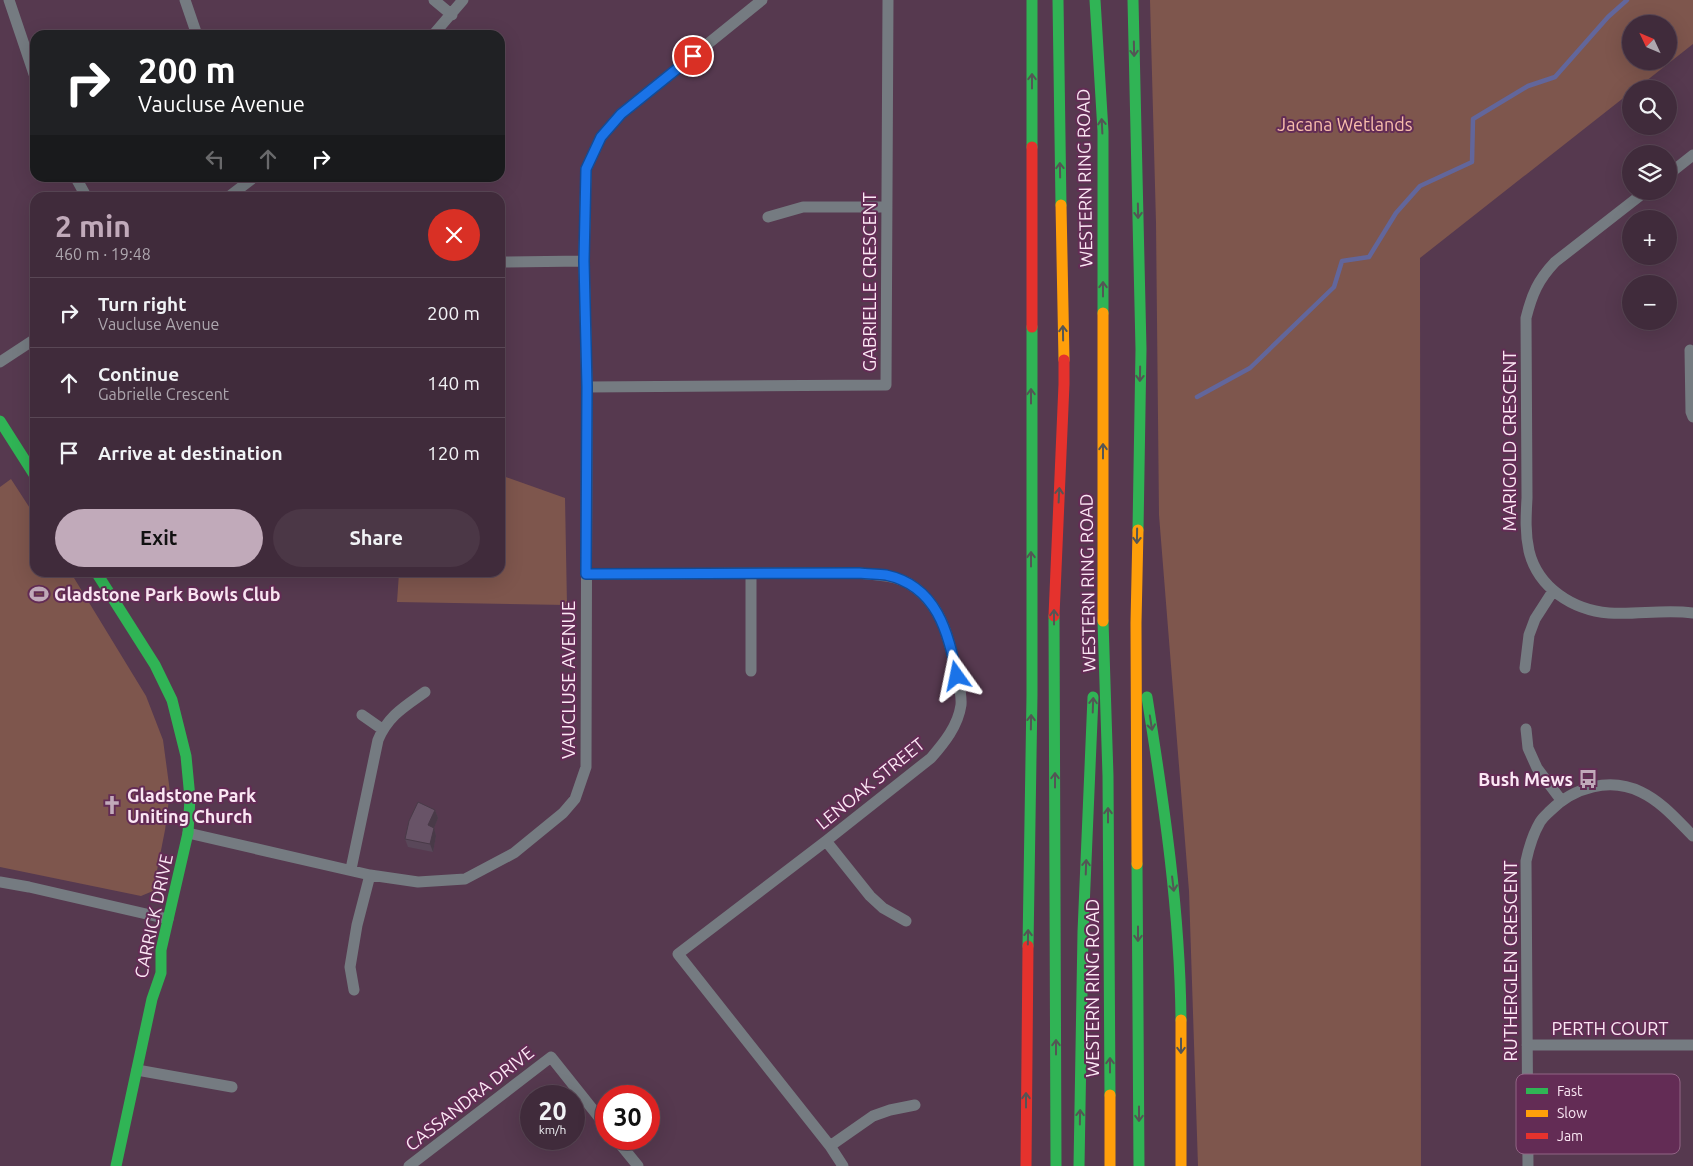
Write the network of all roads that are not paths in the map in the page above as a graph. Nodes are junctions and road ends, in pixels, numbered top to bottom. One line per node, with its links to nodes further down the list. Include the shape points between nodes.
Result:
1 (9, 0): 14 (street)
2 (185, 0): 12 (street)
3 (434, 0): 11 (street)
4 (463, 0): 11 (street)
5 (762, 0): 23 (street, via 621,114 601,137 586,169)
6 (888, 0): 21 (street, GABRIELLE CRESCENT)
7 (1032, 0): 15 (main road, one-way to 7)
8 (1058, 0): 39 (main road, one-way to 8, via 1064,384)
9 (1095, 0): 37 (main road, WESTERN RING ROAD, one-way to 9, via 1103,131)
10 (1133, 0): 41 (main road, one-way to 41, via 1141,349)
11 (452, 15): 13 (street)
12 (195, 30)
13 (438, 30)
14 (30, 62)
15 (1033, 130): 31 (main road); 71 (main road, one-way to 15, via 1032,695)
16 (1693, 155): 17 (street)
17 (1677, 168)
18 (247, 182): 19 (street)
19 (234, 192)
20 (1634, 200): 38 (street, MARIGOLD CRESCENT, via 1555,262 1532,293 1526,318 1526,530 1529,552 1536,568)
21 (887, 207): 22 (street, via 804,207); 28 (street, GABRIELLE CRESCENT, via 886,385)
22 (768, 217)
23 (584, 261): 24 (street); 28 (street, VAUCLUSE AVENUE)
24 (505, 262)
25 (30, 342): 27 (street)
26 (1690, 350): 29 (street, via 1690,412)
27 (0, 362)
28 (587, 387): 34 (street, VAUCLUSE AVENUE)
29 (1693, 417)
30 (0, 421): 32 (main road)
31 (1044, 429)
32 (30, 468)
33 (1048, 498): 39 (main road)
34 (586, 574): 35 (street, LENOAK STREET); 53 (street, VAUCLUSE AVENUE, via 586,767 575,799 544,830 514,853 465,879 418,882)
35 (751, 575): 43 (street); 51 (street, LENOAK STREET, via 886,575 910,584 928,598 944,624 951,645 961,706 943,745)
36 (99, 577): 49 (main road, CARRICK DRIVE, via 155,666 172,700 186,756 190,798)
37 (1102, 588): 73 (main road, one-way to 37, via 1084,913 1094,672); 74 (main road, WESTERN RING ROAD, one-way to 37, via 1108,776)
38 (1553, 591): 40 (street, MARIGOLD CRESCENT, via 1572,604 1608,613); 42 (street, via 1529,636)
39 (1054, 596): 72 (main road, one-way to 39)
40 (1693, 613)
41 (1136, 622): 75 (main road, one-way to 75); 76 (main road, one-way to 76, via 1176,912 1181,1010)
42 (1525, 668)
43 (752, 671)
44 (425, 692): 46 (street, via 395,714)
45 (362, 715): 46 (street)
46 (382, 729): 52 (street)
47 (1526, 729): 48 (street, via 1528,748)
48 (1561, 800): 50 (street, RUTHERGLEN CRESCENT, via 1592,787 1622,786 1657,800); 58 (street, RUTHERGLEN CRESCENT, via 1541,820 1531,839 1526,861)
49 (188, 833): 52 (street, VAUCLUSE AVENUE); 55 (main road, CARRICK DRIVE)
50 (1693, 836)
51 (826, 841): 56 (street, via 870,896); 65 (street, LENOAK STREET, via 678,954)
52 (351, 869): 53 (street, VAUCLUSE AVENUE)
53 (370, 874): 57 (street, via 350,967)
54 (0, 882): 55 (street)
55 (168, 919): 60 (main road, CARRICK DRIVE, via 160,973)
56 (906, 921)
57 (354, 990)
58 (1527, 1045): 59 (street, PERTH COURT); 61 (street, RUTHERGLEN CRESCENT)
59 (1693, 1045)
60 (137, 1070): 62 (street); 67 (main road, CARRICK DRIVE)
61 (1527, 1074)
62 (232, 1087)
63 (915, 1105): 65 (street, via 873,1116)
64 (595, 1112): 68 (street, CASSANDRA DRIVE, via 551,1057)
65 (830, 1146): 70 (street, LENOAK STREET)
66 (625, 1150): 69 (street)
67 (116, 1166)
68 (410, 1166)
69 (638, 1166)
70 (843, 1166)
71 (1026, 1166)
72 (1056, 1166)
73 (1079, 1166)
74 (1110, 1166)
75 (1140, 1166)
76 (1181, 1166)

